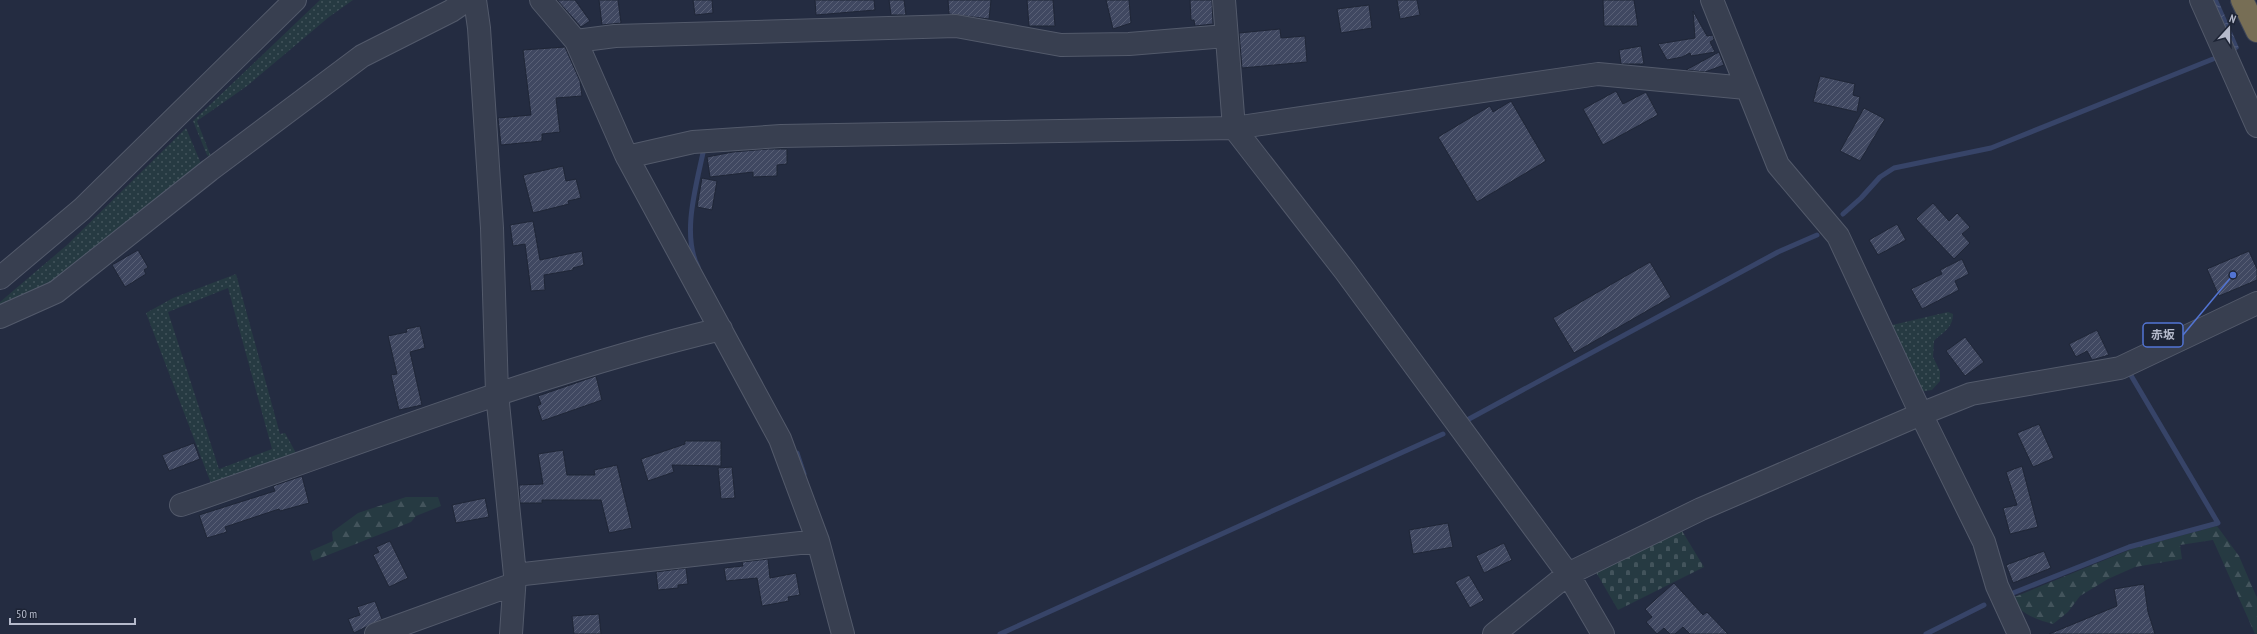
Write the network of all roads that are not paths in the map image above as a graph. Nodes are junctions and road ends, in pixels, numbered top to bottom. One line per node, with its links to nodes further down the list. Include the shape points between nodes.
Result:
1 (295, 0): 18 (street, via 82,209)
2 (467, 0): 20 (street, via 451,11 362,56 210,170 56,292)
3 (475, 0): 22 (street, via 492,228)
4 (541, 0): 13 (street)
5 (1224, 0): 12 (street)
6 (1712, 0): 14 (street)
7 (2200, 0): 15 (street)
8 (2242, 0): 11 (highway)
9 (2248, 0): 10 (highway)
10 (2257, 22)
11 (2257, 31)
12 (1226, 36): 13 (street, via 1129,44 1061,45 956,26 615,36); 16 (street)
13 (576, 41): 17 (street)
14 (1746, 88): 16 (street, via 1598,74); 23 (street, via 1778,165 1838,236)
15 (2257, 126)
16 (1234, 128): 17 (street, via 781,136 693,142); 26 (street, via 1345,271)
17 (627, 158): 21 (street)
18 (0, 278)
19 (2257, 303): 23 (street, via 2120,368 1971,394)
20 (0, 316)
21 (721, 329): 22 (street, via 653,345); 25 (street, via 780,439)
22 (497, 393): 24 (street); 27 (street)
23 (1921, 414): 26 (street, via 1701,509); 33 (street, via 1984,542 1997,586)
24 (181, 504)
25 (818, 541): 27 (street); 30 (street)
26 (1568, 574): 31 (street); 32 (street)
27 (514, 580): 28 (street); 29 (street)
28 (376, 634)
29 (511, 634)
30 (843, 634)
31 (1494, 634)
32 (1603, 634)
33 (2019, 634)

